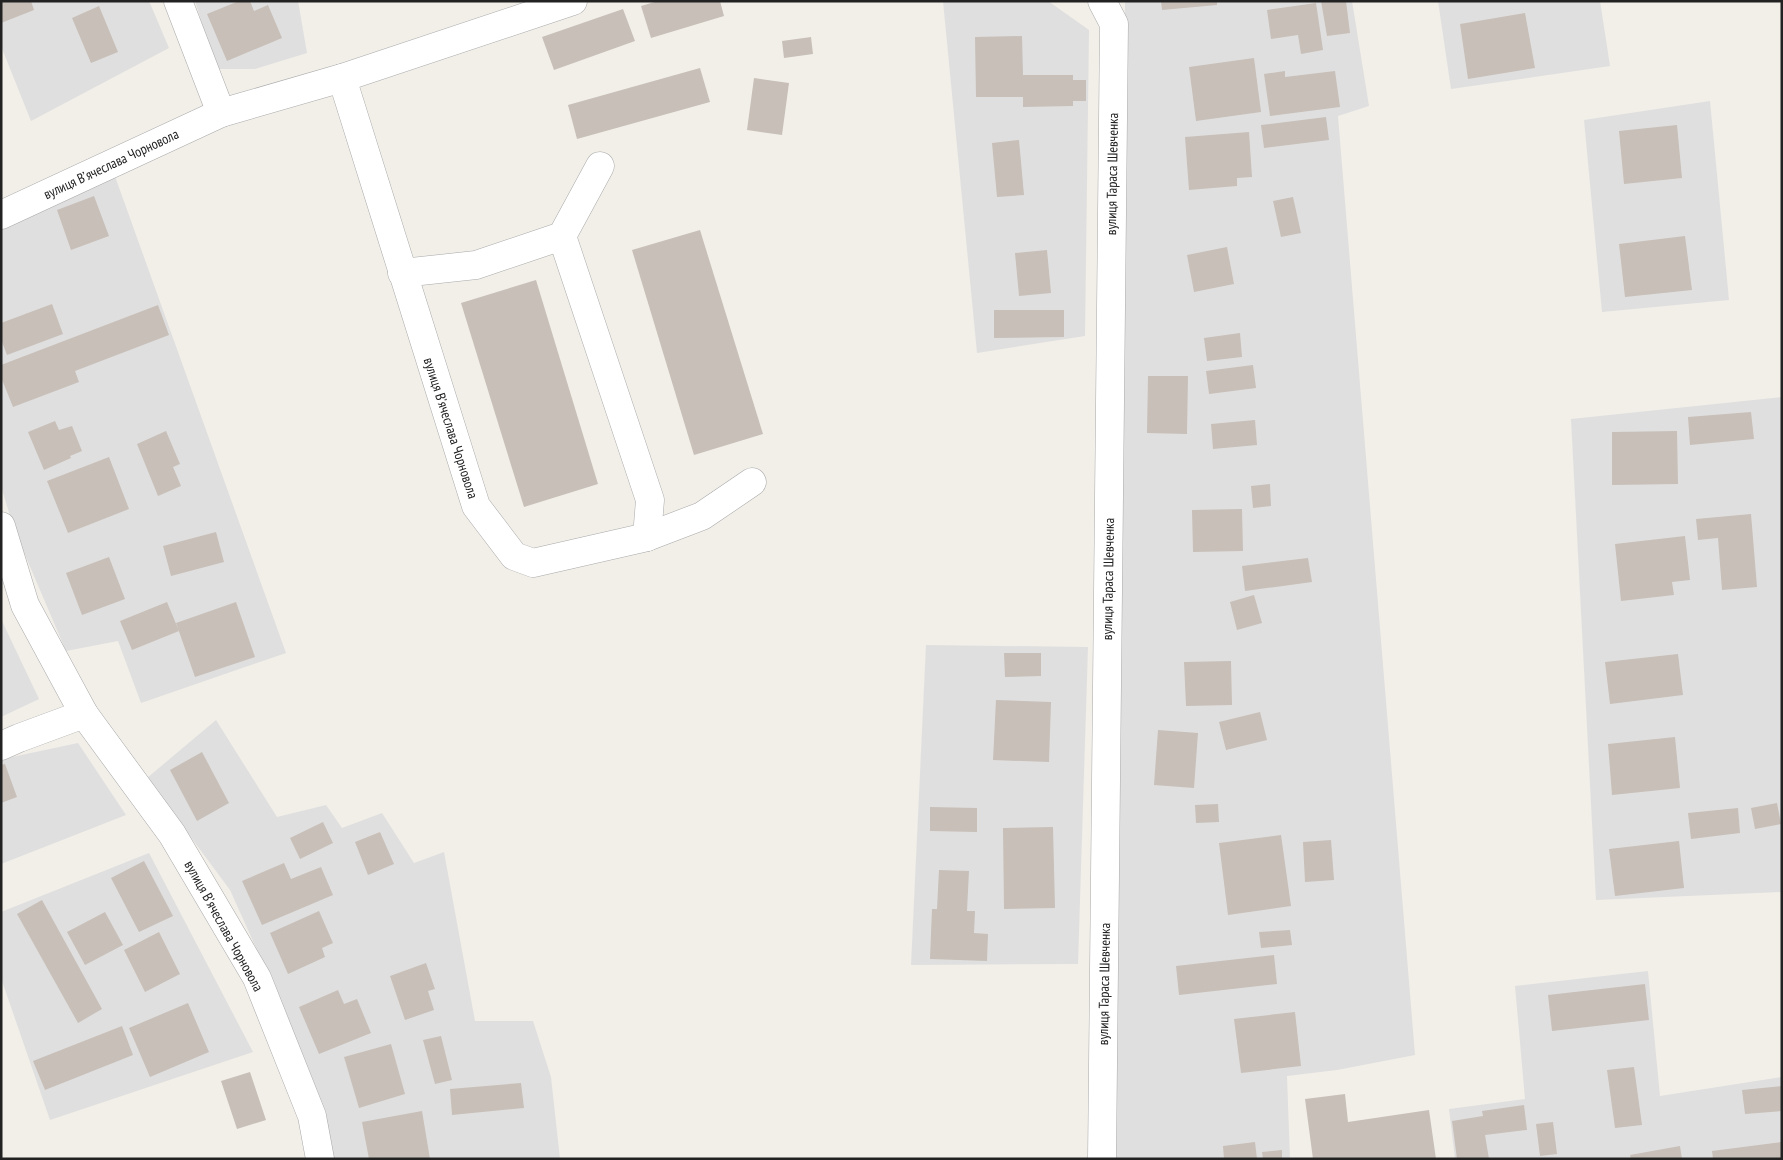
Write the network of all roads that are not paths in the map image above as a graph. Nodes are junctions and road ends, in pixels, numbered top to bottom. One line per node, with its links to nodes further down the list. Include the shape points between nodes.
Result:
1 (178, 1): 5 (street)
2 (573, 1): 4 (street, вулиця Вʼячеслава Чорновола)
3 (1102, 1): 16 (street, вулиця Тараса Шевченка, via 1114,24)
4 (342, 78): 5 (street, вулиця Вʼячеслава Чорновола); 9 (street, вулиця Вʼячеслава Чорновола)
5 (221, 112): 7 (street, вулиця Вʼячеслава Чорновола)
6 (600, 166): 8 (street)
7 (1, 215)
8 (562, 236): 9 (street, via 476,265); 12 (street, via 650,500)
9 (402, 272): 12 (street, вулиця Вʼячеслава Чорновола, via 476,506 514,556 533,563)
10 (752, 482): 12 (street, вулиця Вʼячеслава Чорновола, via 702,516)
11 (1, 526): 13 (street, вулиця Вʼячеслава Чорновола, via 25,605)
12 (647, 537)
13 (84, 714): 14 (street); 15 (street, вулиця Вʼячеслава Чорновола, via 172,834 257,978 312,1116)
14 (1, 746)
15 (320, 1159)
16 (1102, 1159)

